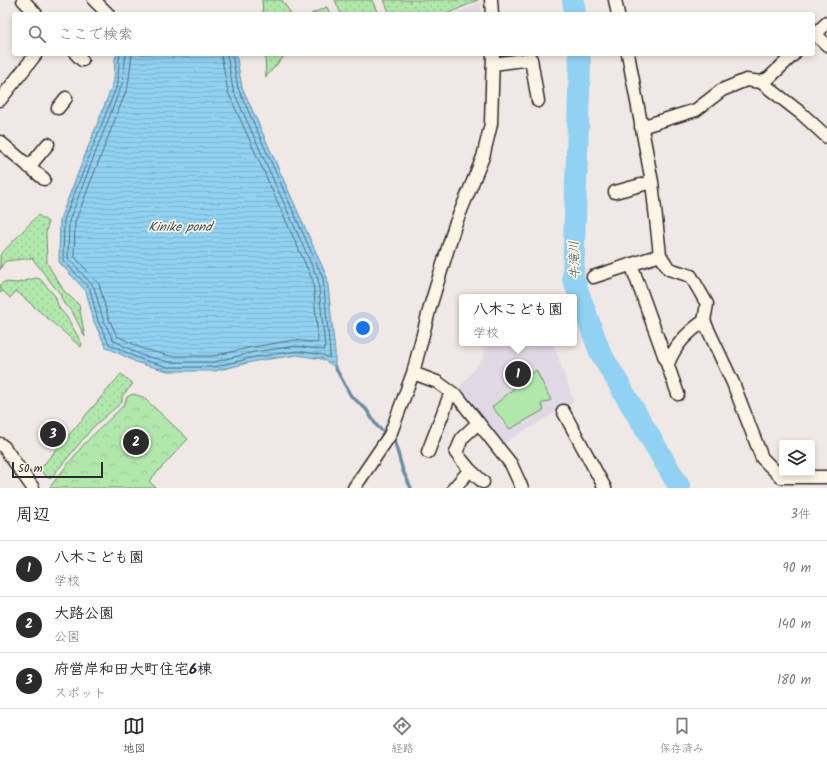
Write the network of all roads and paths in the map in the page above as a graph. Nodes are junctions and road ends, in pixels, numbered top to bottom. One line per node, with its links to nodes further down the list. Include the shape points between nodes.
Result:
1 (23, 0): 5 (street)
2 (94, 0): 6 (street)
3 (491, 0): 7 (street)
4 (615, 0): 8 (street)
5 (36, 8)
6 (106, 12)
7 (492, 12)
8 (618, 12)
9 (827, 23): 10 (street)
10 (815, 34)
11 (815, 36): 12 (street)
12 (827, 45)
13 (34, 56): 19 (street)
14 (628, 56): 22 (street)
15 (792, 56): 17 (street)
16 (493, 59): 20 (street, via 531,59); 35 (street, via 491,124 483,158 455,225)
17 (762, 82): 22 (street, via 746,80 722,90 696,110); 23 (street)
18 (66, 98): 21 (street)
19 (0, 100)
20 (538, 101)
21 (58, 108)
22 (642, 126): 28 (street)
23 (827, 137)
24 (0, 142): 26 (street)
25 (48, 144): 26 (street)
26 (29, 166): 27 (street)
27 (44, 179)
28 (652, 182): 29 (street); 30 (street)
29 (615, 192)
30 (660, 254): 31 (street); 33 (street, via 669,269 691,276 706,304)
31 (632, 264): 32 (street); 34 (street)
32 (593, 277)
33 (704, 322): 34 (street, via 691,330 679,343); 43 (street, via 733,383 762,458 781,477)
34 (668, 364): 37 (street)
35 (413, 373): 36 (street, via 437,382); 46 (street, via 390,435)
36 (451, 392): 39 (street); 41 (street)
37 (678, 394)
38 (563, 411): 49 (street)
39 (478, 423): 42 (street, via 462,438 456,453); 48 (street, via 512,464)
40 (0, 444): 45 (street)
41 (428, 452)
42 (470, 470): 44 (street); 47 (street)
43 (827, 477)
44 (483, 482)
45 (33, 488)
46 (354, 488)
47 (454, 488)
48 (522, 488)
49 (605, 488)

